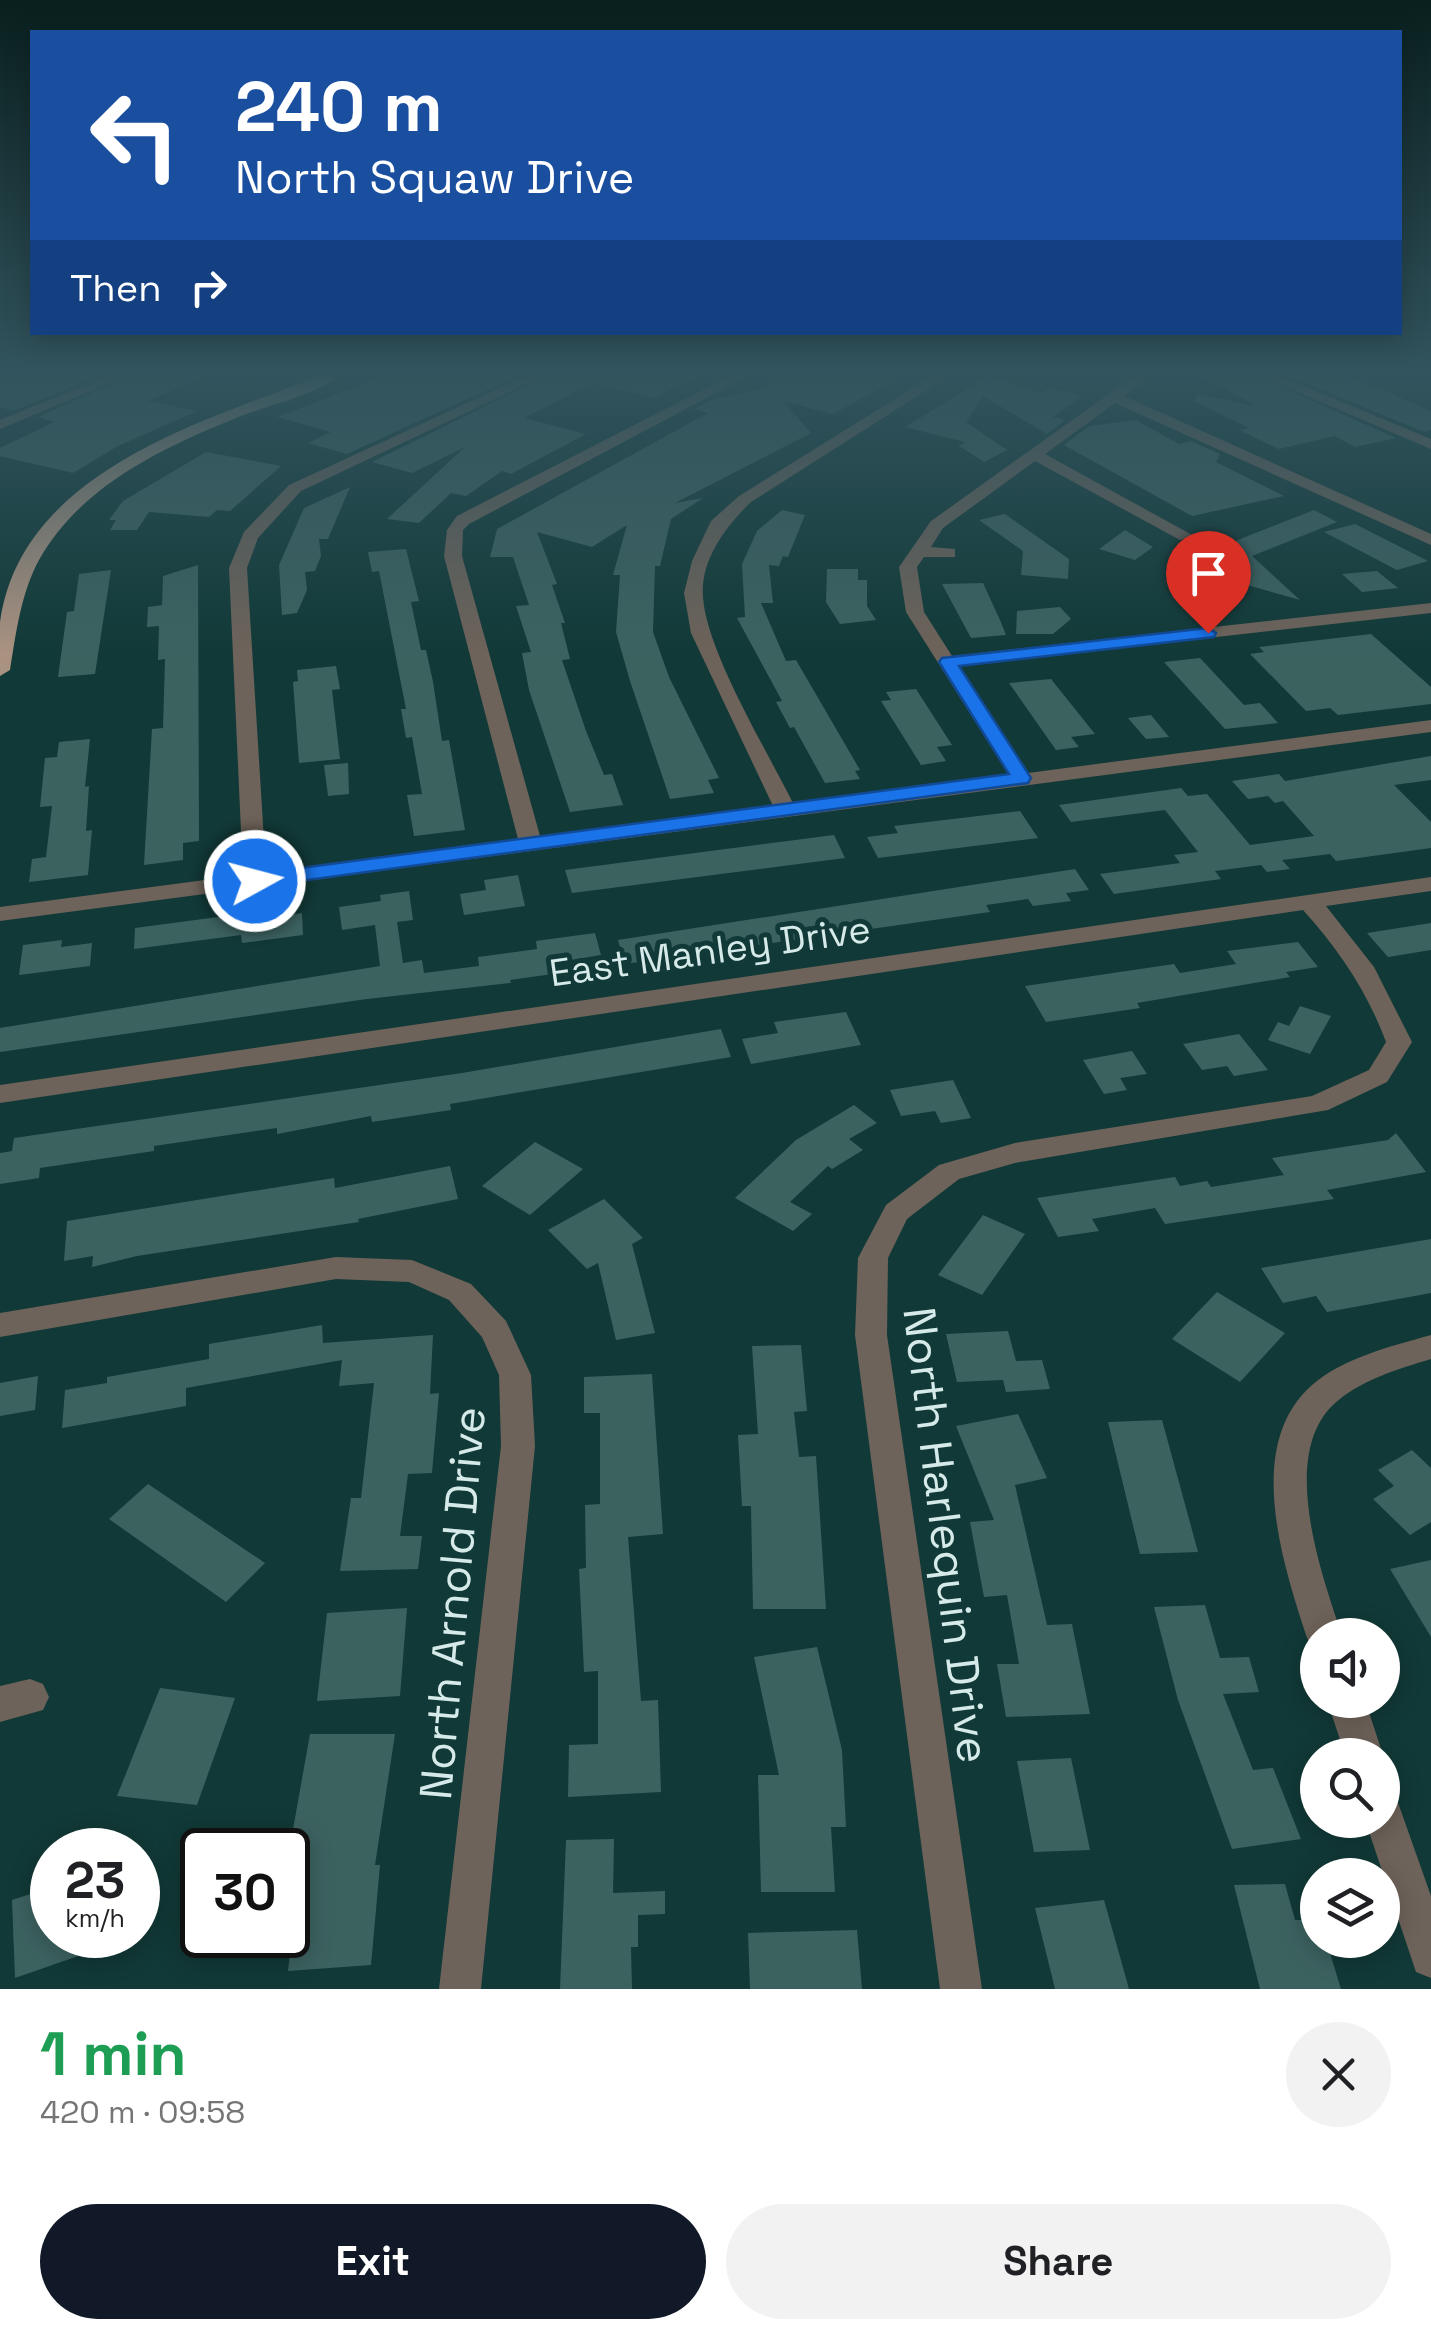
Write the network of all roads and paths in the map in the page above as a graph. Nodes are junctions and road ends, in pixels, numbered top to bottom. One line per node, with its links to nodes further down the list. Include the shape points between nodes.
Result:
1 (127, 469): 14 (main road, via 82,498 31,559 12,608)
2 (336, 469): 19 (street, via 295,488 250,536 238,568)
3 (562, 469): 18 (street, via 455,530 453,556)
4 (793, 469): 17 (street, via 717,525 693,592 700,633)
5 (1011, 469): 10 (street, via 936,525)
6 (1061, 469): 8 (street)
7 (1273, 469): 9 (street)
8 (1186, 536)
9 (1431, 540)
10 (917, 551): 11 (street); 13 (street, via 908,567 915,612)
11 (949, 553)
12 (1431, 608): 13 (street)
13 (948, 662): 16 (street)
14 (0, 670)
15 (1431, 726): 16 (street)
16 (1021, 778): 17 (street)
17 (785, 809): 18 (street)
18 (531, 846): 19 (street)
19 (255, 881): 22 (street)
20 (1431, 884): 21 (street, East Manley Drive)
21 (1309, 902): 23 (street, East Manley Drive); 30 (street, North Harlequin Drive, via 1384,997 1398,1042 1378,1076 1318,1104 1015,1153 949,1172 896,1212 872,1258 871,1336)
22 (0, 914)
23 (0, 1094)
24 (0, 1326): 29 (street, North Arnold Drive, via 336,1268 412,1271 460,1292 495,1330 515,1375 518,1446)
25 (1431, 1346): 26 (street, via 1365,1370 1315,1402 1296,1450 1289,1506)
26 (1319, 1618)
27 (1391, 1838): 28 (street)
28 (1431, 1957)
29 (460, 1989)
30 (961, 1989)

